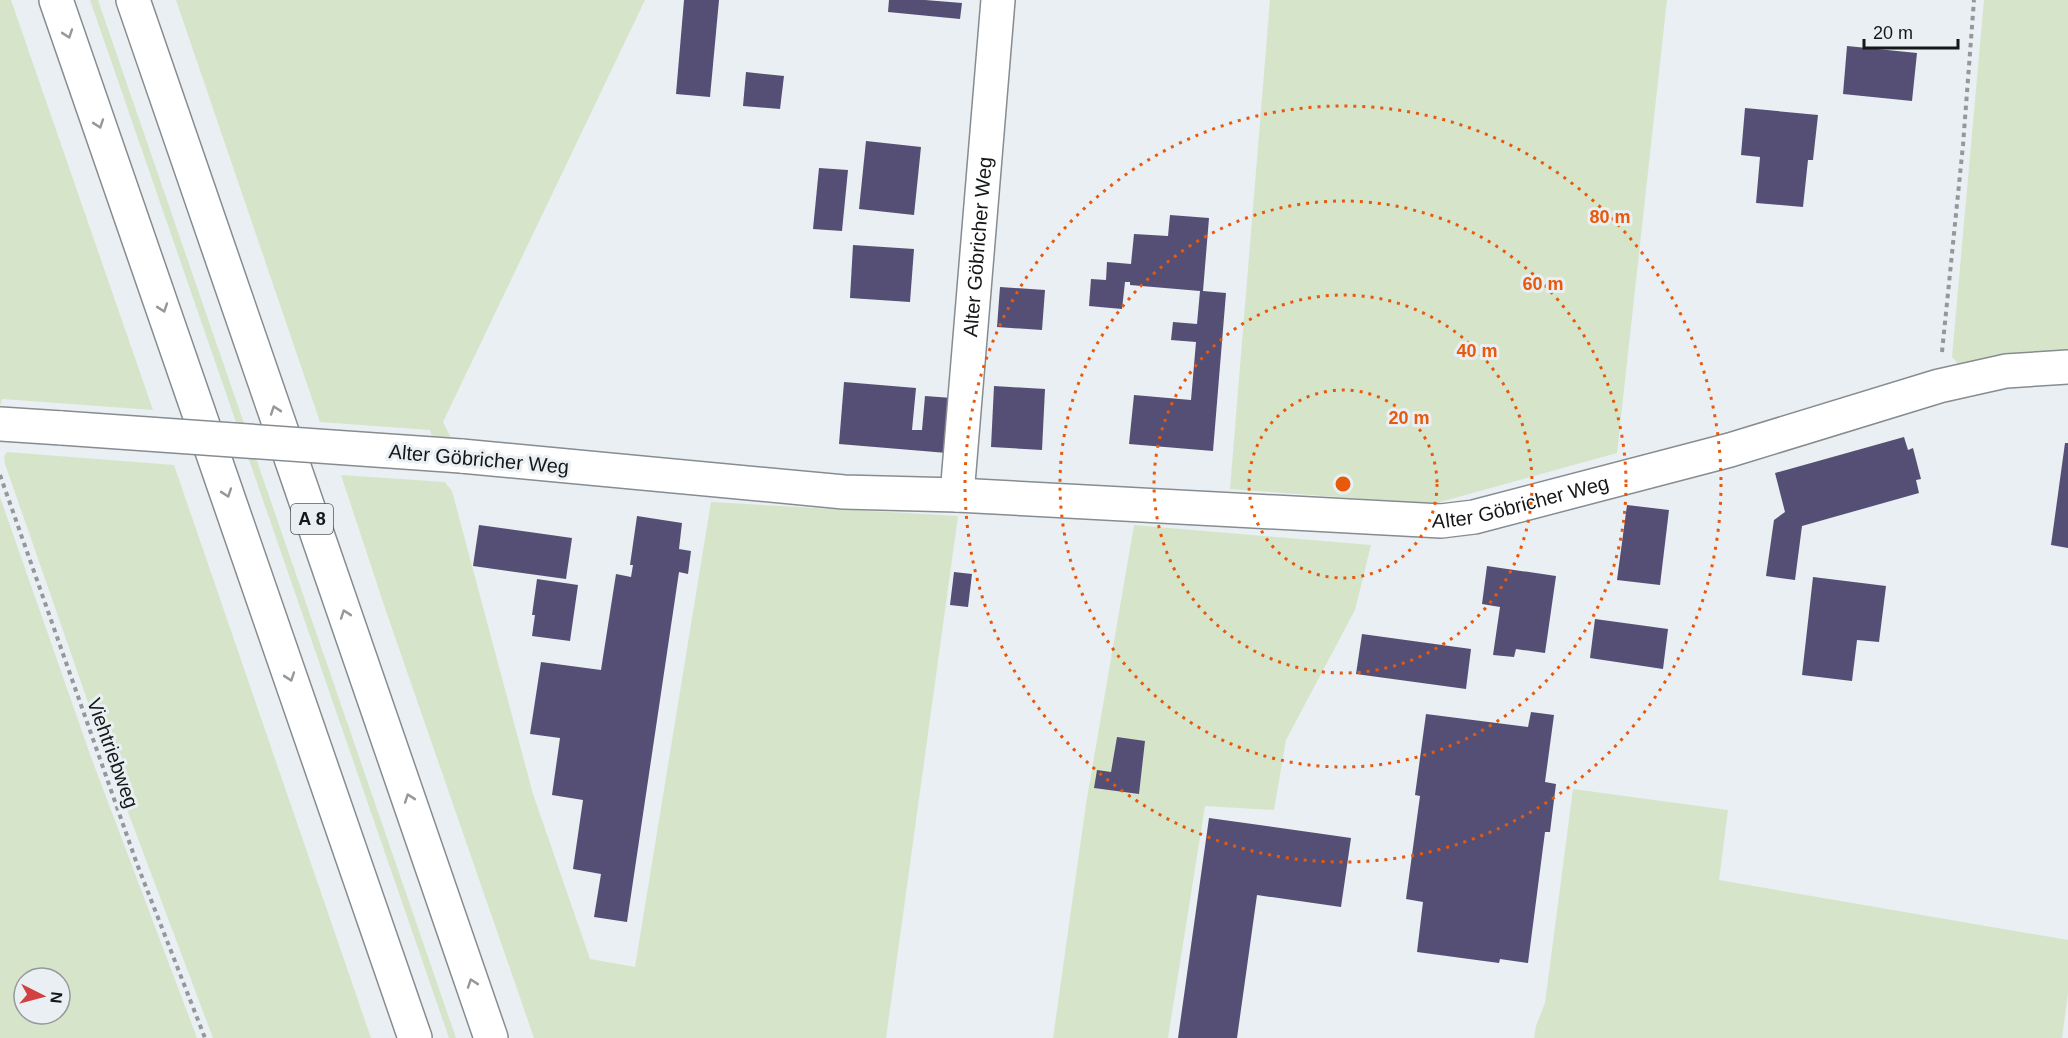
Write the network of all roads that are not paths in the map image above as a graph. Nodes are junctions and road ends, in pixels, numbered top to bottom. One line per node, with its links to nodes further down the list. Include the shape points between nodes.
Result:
1 (56, 0): 7 (main road, one-way to 7)
2 (133, 0): 8 (main road, A 8, one-way to 2)
3 (998, 0): 6 (main road, Alter Göbricher Weg)
4 (2068, 367): 6 (main road, Alter Göbricher Weg, via 2006,371 1939,386 1730,450 1474,517 1441,521)
5 (0, 424): 6 (main road, Alter Göbricher Weg, bridge, via 461,456 844,492)
6 (957, 495)
7 (415, 1038)
8 (491, 1038)

